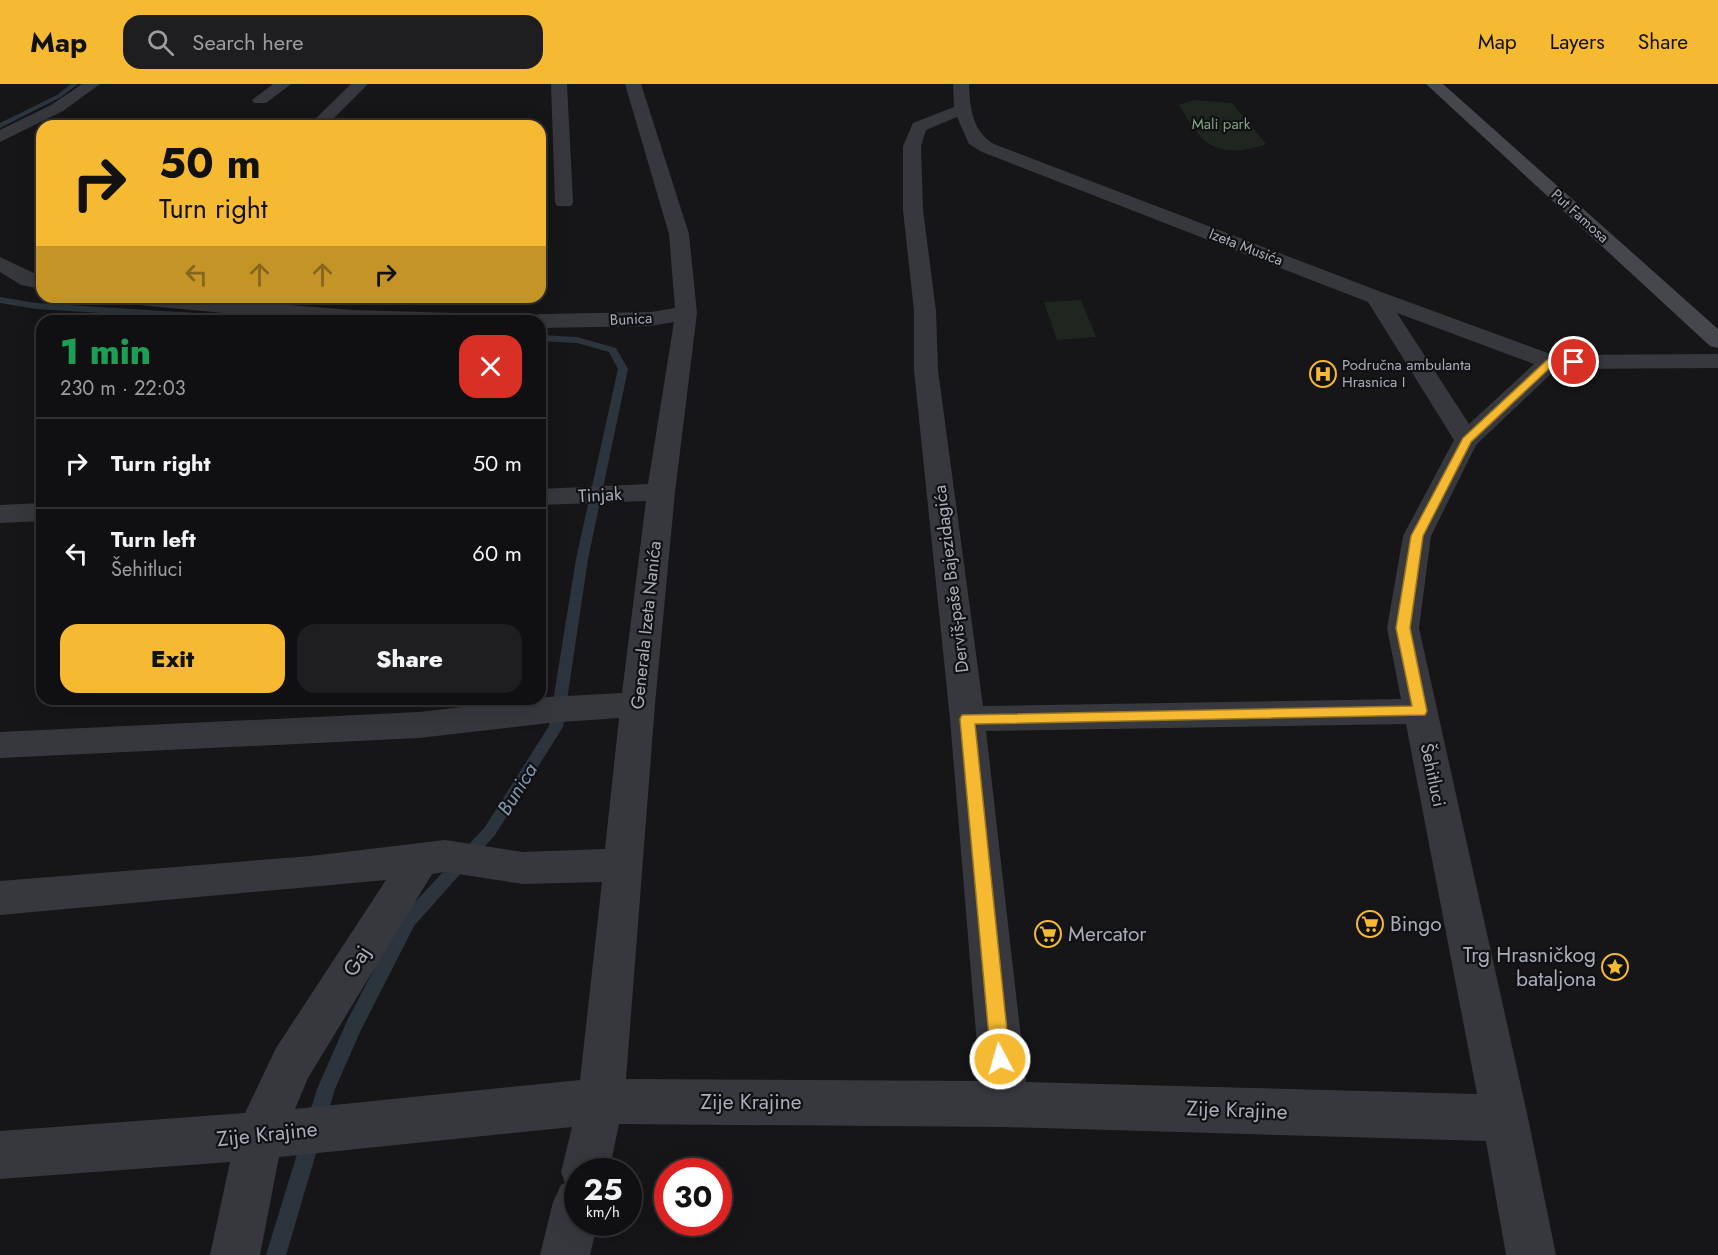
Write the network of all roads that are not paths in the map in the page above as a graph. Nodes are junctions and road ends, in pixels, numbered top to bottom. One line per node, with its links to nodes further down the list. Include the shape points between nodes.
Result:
1 (92, 84): 10 (street, via 57,108)
2 (283, 84): 8 (street)
3 (360, 84): 9 (street)
4 (559, 84): 11 (street)
5 (633, 84): 17 (street, Generala Izeta Nanića, via 679,234)
6 (1439, 86): 20 (main road, Put Famosa)
7 (962, 97): 15 (street, Izeta Musića, via 975,140 988,148); 30 (street, Derviš-paše Bajezidagića, via 919,127 912,146 926,370)
8 (260, 100)
9 (322, 120)
10 (0, 137)
11 (564, 202)
12 (0, 263): 13 (street)
13 (36, 282): 14 (street)
14 (1, 288)
15 (1376, 298): 22 (street, Izeta Musića); 23 (street)
16 (183, 303): 18 (street)
17 (686, 313): 19 (street, Bunica, via 651,319); 24 (street, Generala Izeta Nanića)
18 (291, 315)
19 (546, 321)
20 (1718, 341)
21 (1718, 361): 22 (street)
22 (1550, 362): 23 (street, Šehitluci)
23 (1467, 440): 29 (street, Šehitluci, via 1417,536 1403,628)
24 (661, 492): 25 (street, Tinjak); 28 (street, Generala Izeta Nanića)
25 (546, 497)
26 (36, 512): 27 (street)
27 (0, 514)
28 (638, 704): 31 (street, via 419,725); 33 (street, Generala Izeta Nanića)
29 (1420, 711): 30 (street); 37 (street, Šehitluci)
30 (967, 719): 36 (street, Derviš-paše Bajezidagića)
31 (0, 745)
32 (432, 858): 33 (street, via 523,868); 34 (street); 38 (street, Gaj, via 291,1063)
33 (623, 865): 35 (street, Generala Izeta Nanića)
34 (0, 898)
35 (601, 1101): 36 (street, Zije Krajine); 38 (street, Zije Krajine); 40 (street, Generala Izeta Nanića)
36 (1005, 1104): 37 (street, Zije Krajine)
37 (1505, 1118): 44 (street, Šehitluci)
38 (274, 1134): 39 (street, Zije Krajine); 42 (street, Gaj)
39 (0, 1155)
40 (588, 1158)
41 (570, 1236): 43 (street)
42 (235, 1255)
43 (565, 1255)
44 (1531, 1255)

